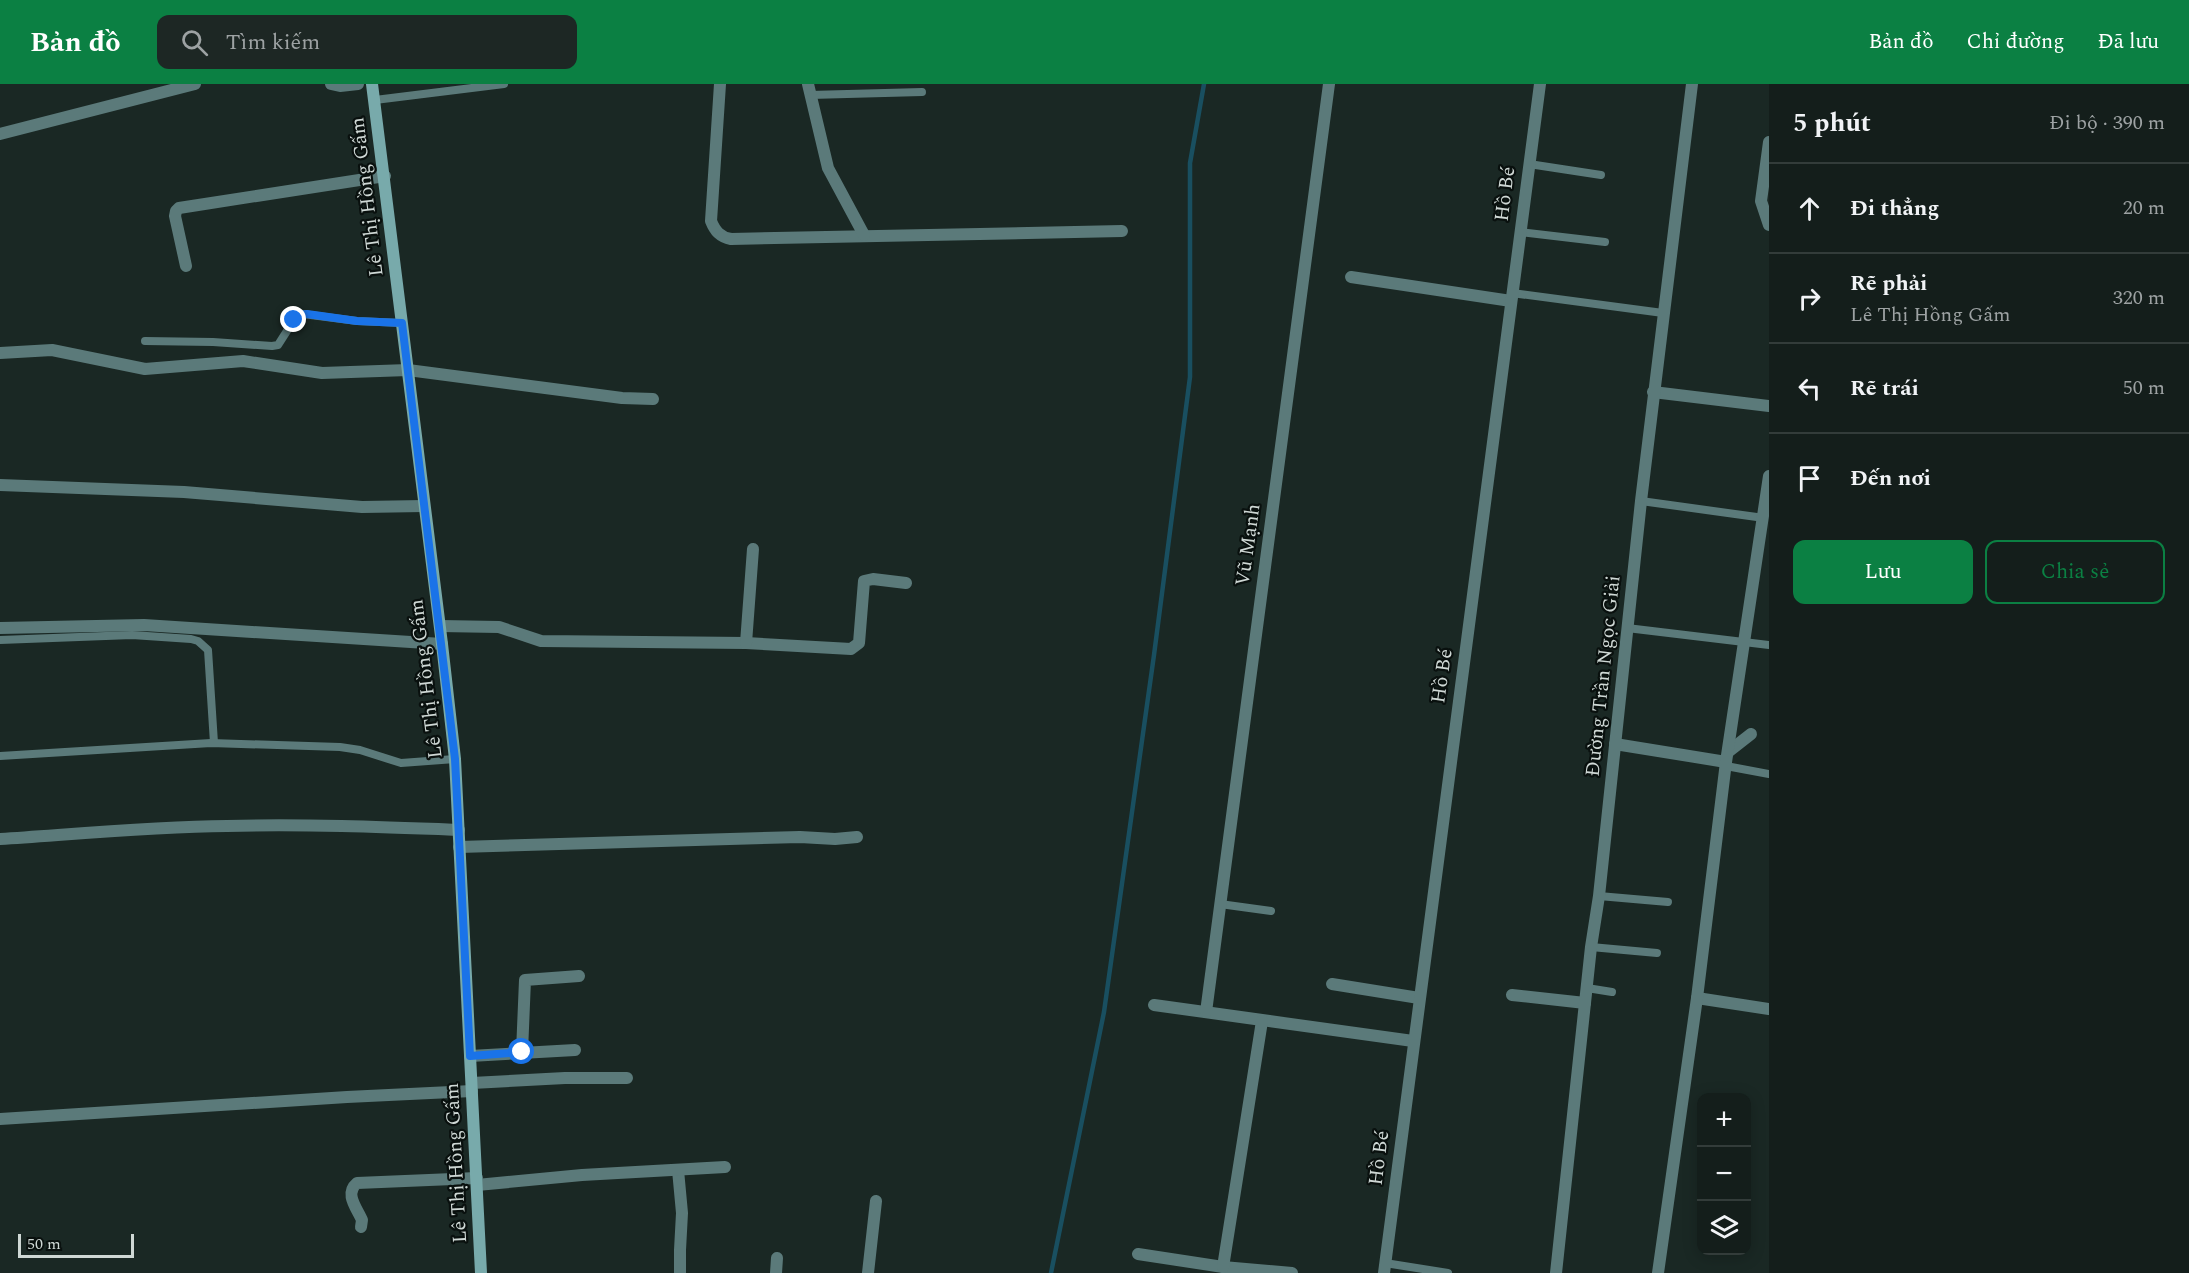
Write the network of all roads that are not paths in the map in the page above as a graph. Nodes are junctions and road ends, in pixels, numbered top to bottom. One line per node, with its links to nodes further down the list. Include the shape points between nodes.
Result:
1 (195, 84): 13 (street)
2 (330, 84): 3 (street)
3 (358, 84)
4 (372, 84): 12 (main road, Lê Thị Hồng Gấm)
5 (504, 84): 12 (lane)
6 (720, 84): 21 (street, via 711,221 719,234 731,239)
7 (1329, 84): 62 (street, Vũ Mạnh)
8 (1539, 84): 15 (street, Hồ Bé)
9 (1692, 84): 26 (street, Đường Trần Ngọc Giải)
10 (809, 89): 11 (lane); 21 (street, via 828,168)
11 (922, 92)
12 (375, 100): 17 (main road, Lê Thị Hồng Gấm)
13 (0, 134)
14 (1769, 142): 18 (street, via 1761,201)
15 (1529, 164): 16 (lane); 20 (street, Hồ Bé)
16 (1601, 175)
17 (385, 176): 23 (street, via 179,208 176,216); 27 (main road, Lê Thị Hồng Gấm)
18 (1769, 225)
19 (1122, 231): 21 (street)
20 (1520, 232): 22 (lane); 25 (street, Hồ Bé)
21 (864, 235)
22 (1605, 242)
23 (186, 266)
24 (1350, 277): 25 (street)
25 (1511, 297): 26 (lane); 71 (street, Hồ Bé)
26 (1663, 313): 31 (street, Đường Trần Ngọc Giải)
27 (402, 323): 28 (lane, via 303,314 294,320 278,345); 30 (main road, Lê Thị Hồng Gấm)
28 (145, 341)
29 (0, 353): 30 (street, via 51,350 145,369 243,361 322,373)
30 (408, 370): 32 (street); 37 (main road, Lê Thị Hồng Gấm)
31 (1653, 392): 33 (street); 36 (street, Đường Trần Ngọc Giải)
32 (653, 399)
33 (1769, 406)
34 (1769, 476): 38 (street)
35 (0, 485): 37 (street, via 184,492 362,507)
36 (1641, 501): 38 (lane); 43 (street, Đường Trần Ngọc Giải)
37 (424, 506): 41 (main road, Lê Thị Hồng Gấm)
38 (1764, 518): 45 (street)
39 (753, 549): 46 (street)
40 (906, 584): 46 (street, via 864,581 856,647)
41 (440, 626): 46 (street, via 508,629 541,641); 47 (main road, Lê Thị Hồng Gấm)
42 (0, 628): 47 (street, via 144,625)
43 (1627, 628): 45 (lane); 51 (street, Đường Trần Ngọc Giải)
44 (0, 640): 50 (lane, via 132,635 198,641 208,650)
45 (1745, 642): 48 (lane); 54 (street)
46 (746, 643)
47 (442, 644): 53 (main road, Lê Thị Hồng Gấm)
48 (1769, 645)
49 (1751, 734): 54 (street)
50 (214, 743): 52 (lane); 53 (lane, via 339,747 401,763)
51 (1615, 744): 54 (street); 60 (street, Đường Trần Ngọc Giải)
52 (0, 756)
53 (455, 759): 56 (main road, Lê Thị Hồng Gấm)
54 (1726, 760): 55 (lane); 72 (street)
55 (1769, 774)
56 (459, 830): 58 (street, via 224,826); 59 (main road, Lê Thị Hồng Gấm)
57 (857, 837): 59 (street)
58 (0, 839)
59 (459, 847): 81 (main road, Lê Thị Hồng Gấm)
60 (1599, 896): 61 (lane); 64 (street, Đường Trần Ngọc Giải)
61 (1668, 902)
62 (1220, 904): 63 (lane); 76 (street, Vũ Mạnh)
63 (1271, 911)
64 (1591, 947): 65 (lane); 68 (street, Đường Trần Ngọc Giải)
65 (1658, 952)
66 (579, 976): 80 (street, via 525,980)
67 (1332, 984): 71 (street)
68 (1587, 988): 69 (lane); 73 (street, Đường Trần Ngọc Giải)
69 (1612, 992)
70 (1512, 995): 73 (street)
71 (1419, 998): 78 (street, Hồ Bé)
72 (1697, 998): 75 (street); 101 (street)
73 (1585, 1003): 100 (street, Đường Trần Ngọc Giải)
74 (1154, 1005): 76 (street)
75 (1769, 1009)
76 (1206, 1012): 77 (street)
77 (1262, 1021): 78 (street); 92 (street)
78 (1413, 1041): 93 (street, Hồ Bé)
79 (575, 1050): 80 (street)
80 (522, 1052): 81 (street)
81 (470, 1056): 83 (main road, Lê Thị Hồng Gấm)
82 (627, 1078): 83 (street, via 565,1078)
83 (472, 1087): 84 (street); 87 (main road, Lê Thị Hồng Gấm)
84 (0, 1119)
85 (725, 1167): 86 (street)
86 (678, 1170): 87 (street); 95 (street, via 682,1213)
87 (477, 1181): 89 (street, via 357,1183 351,1193); 94 (main road, Lê Thị Hồng Gấm)
88 (876, 1201): 97 (street)
89 (361, 1227)
90 (1138, 1254): 92 (street)
91 (777, 1258): 96 (street)
92 (1223, 1267): 98 (street)
93 (1385, 1268): 99 (lane)
94 (481, 1273)
95 (680, 1273)
96 (776, 1273)
97 (868, 1273)
98 (1292, 1273)
99 (1448, 1273)
100 (1556, 1273)
101 (1658, 1273)

